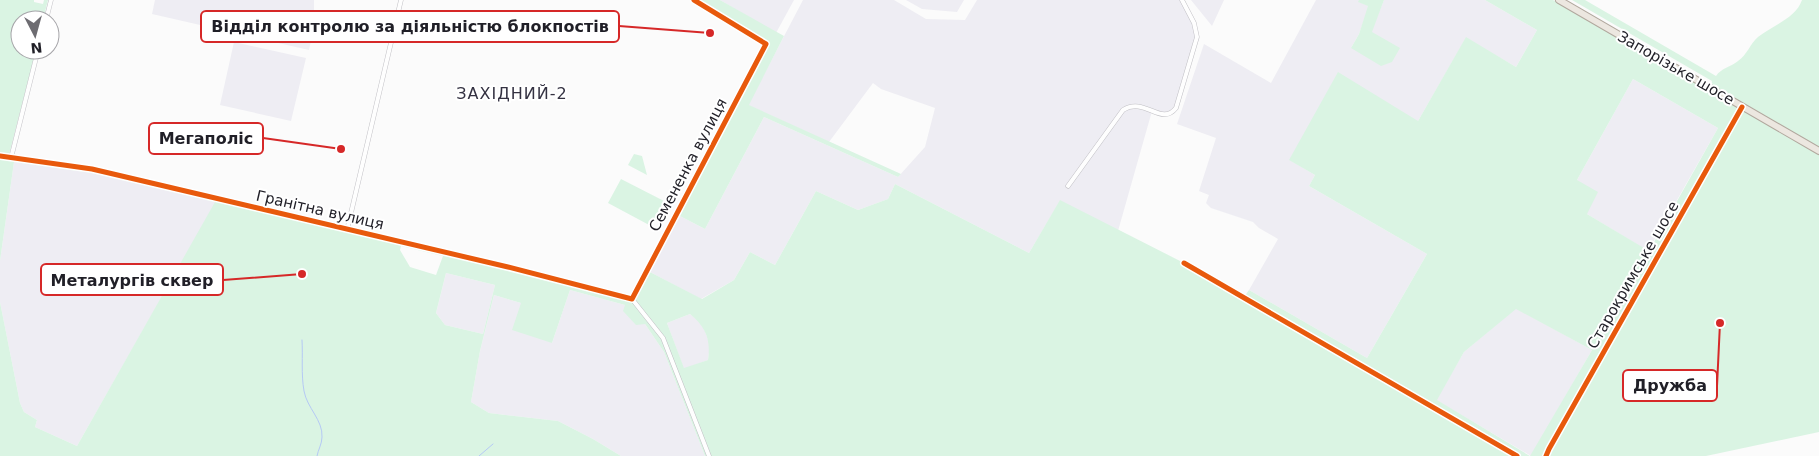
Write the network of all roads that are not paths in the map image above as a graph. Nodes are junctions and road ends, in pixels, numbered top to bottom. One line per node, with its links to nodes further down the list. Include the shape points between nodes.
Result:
1 (401, 0): 11 (street)
2 (694, 0): 13 (street, Семененка вулиця, via 766,44)
3 (1182, 0): 10 (street, via 1197,37 1176,108 1164,115 1141,106 1123,110)
4 (1559, 0): 6 (main road, Запорізьке шосе)
5 (36, 60): 9 (street)
6 (1742, 107): 7 (main road, Запорізьке шосе); 16 (street, Старокримське шосе)
7 (1819, 151)
8 (0, 156): 9 (street, Гранітна вулиця)
9 (11, 158): 11 (street, Гранітна вулиця, via 92,170)
10 (1068, 186)
11 (348, 230): 13 (street, Гранітна вулиця)
12 (1184, 263): 15 (street)
13 (632, 298): 14 (street, via 663,338)
14 (709, 456)
15 (1516, 456)
16 (1546, 456)

